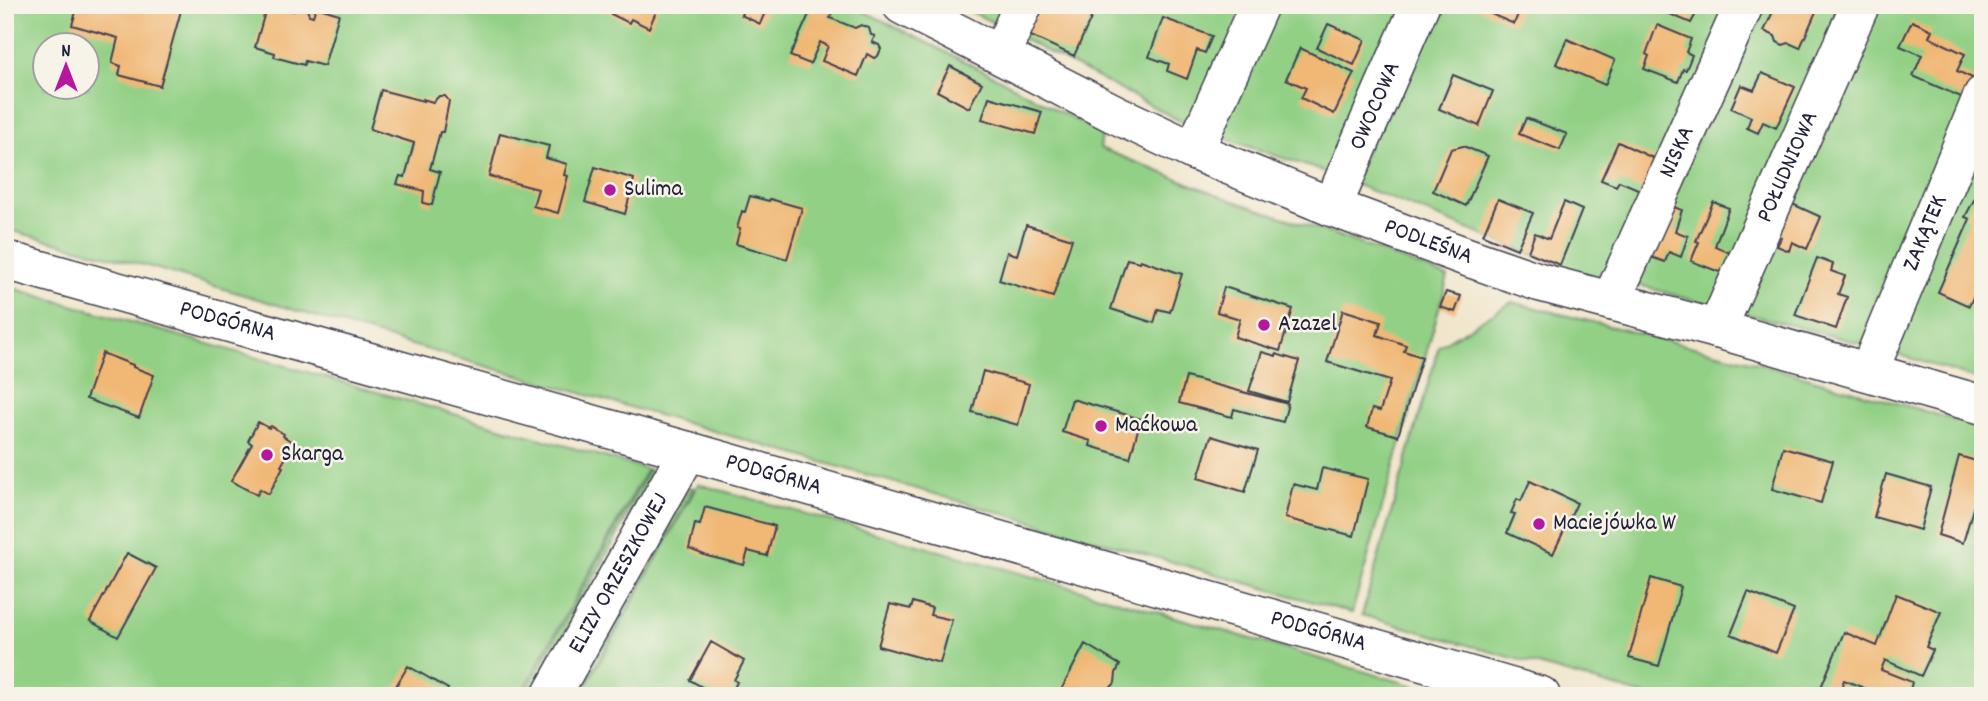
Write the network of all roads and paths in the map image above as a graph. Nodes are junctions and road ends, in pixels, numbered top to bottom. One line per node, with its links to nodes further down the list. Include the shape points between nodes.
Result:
1 (901, 5): 7 (street, PODLEŚNA)
2 (1023, 5): 7 (street)
3 (1259, 5): 9 (street)
4 (1420, 5): 10 (street, OWOCOWA)
5 (1744, 5): 12 (street, NISKA)
6 (1860, 5): 13 (street, POŁUDNIOWA)
7 (1001, 54): 9 (street, PODLEŚNA)
8 (1983, 95): 14 (street, ZAKĄTEK)
9 (1194, 151): 10 (street, PODLEŚNA)
10 (1332, 207): 12 (street, PODLEŚNA, via 1527,278)
11 (5, 260): 16 (street, PODGÓRNA)
12 (1611, 301): 13 (street, PODLEŚNA)
13 (1717, 329): 14 (street, PODLEŚNA)
14 (1869, 371): 15 (street, PODLEŚNA)
15 (1983, 405)
16 (688, 451): 17 (street, PODGÓRNA); 18 (street, ELIZY ORZESZKOWEJ)
17 (1468, 685): 19 (street, PODGÓRNA)
18 (551, 696)
19 (1541, 696)

